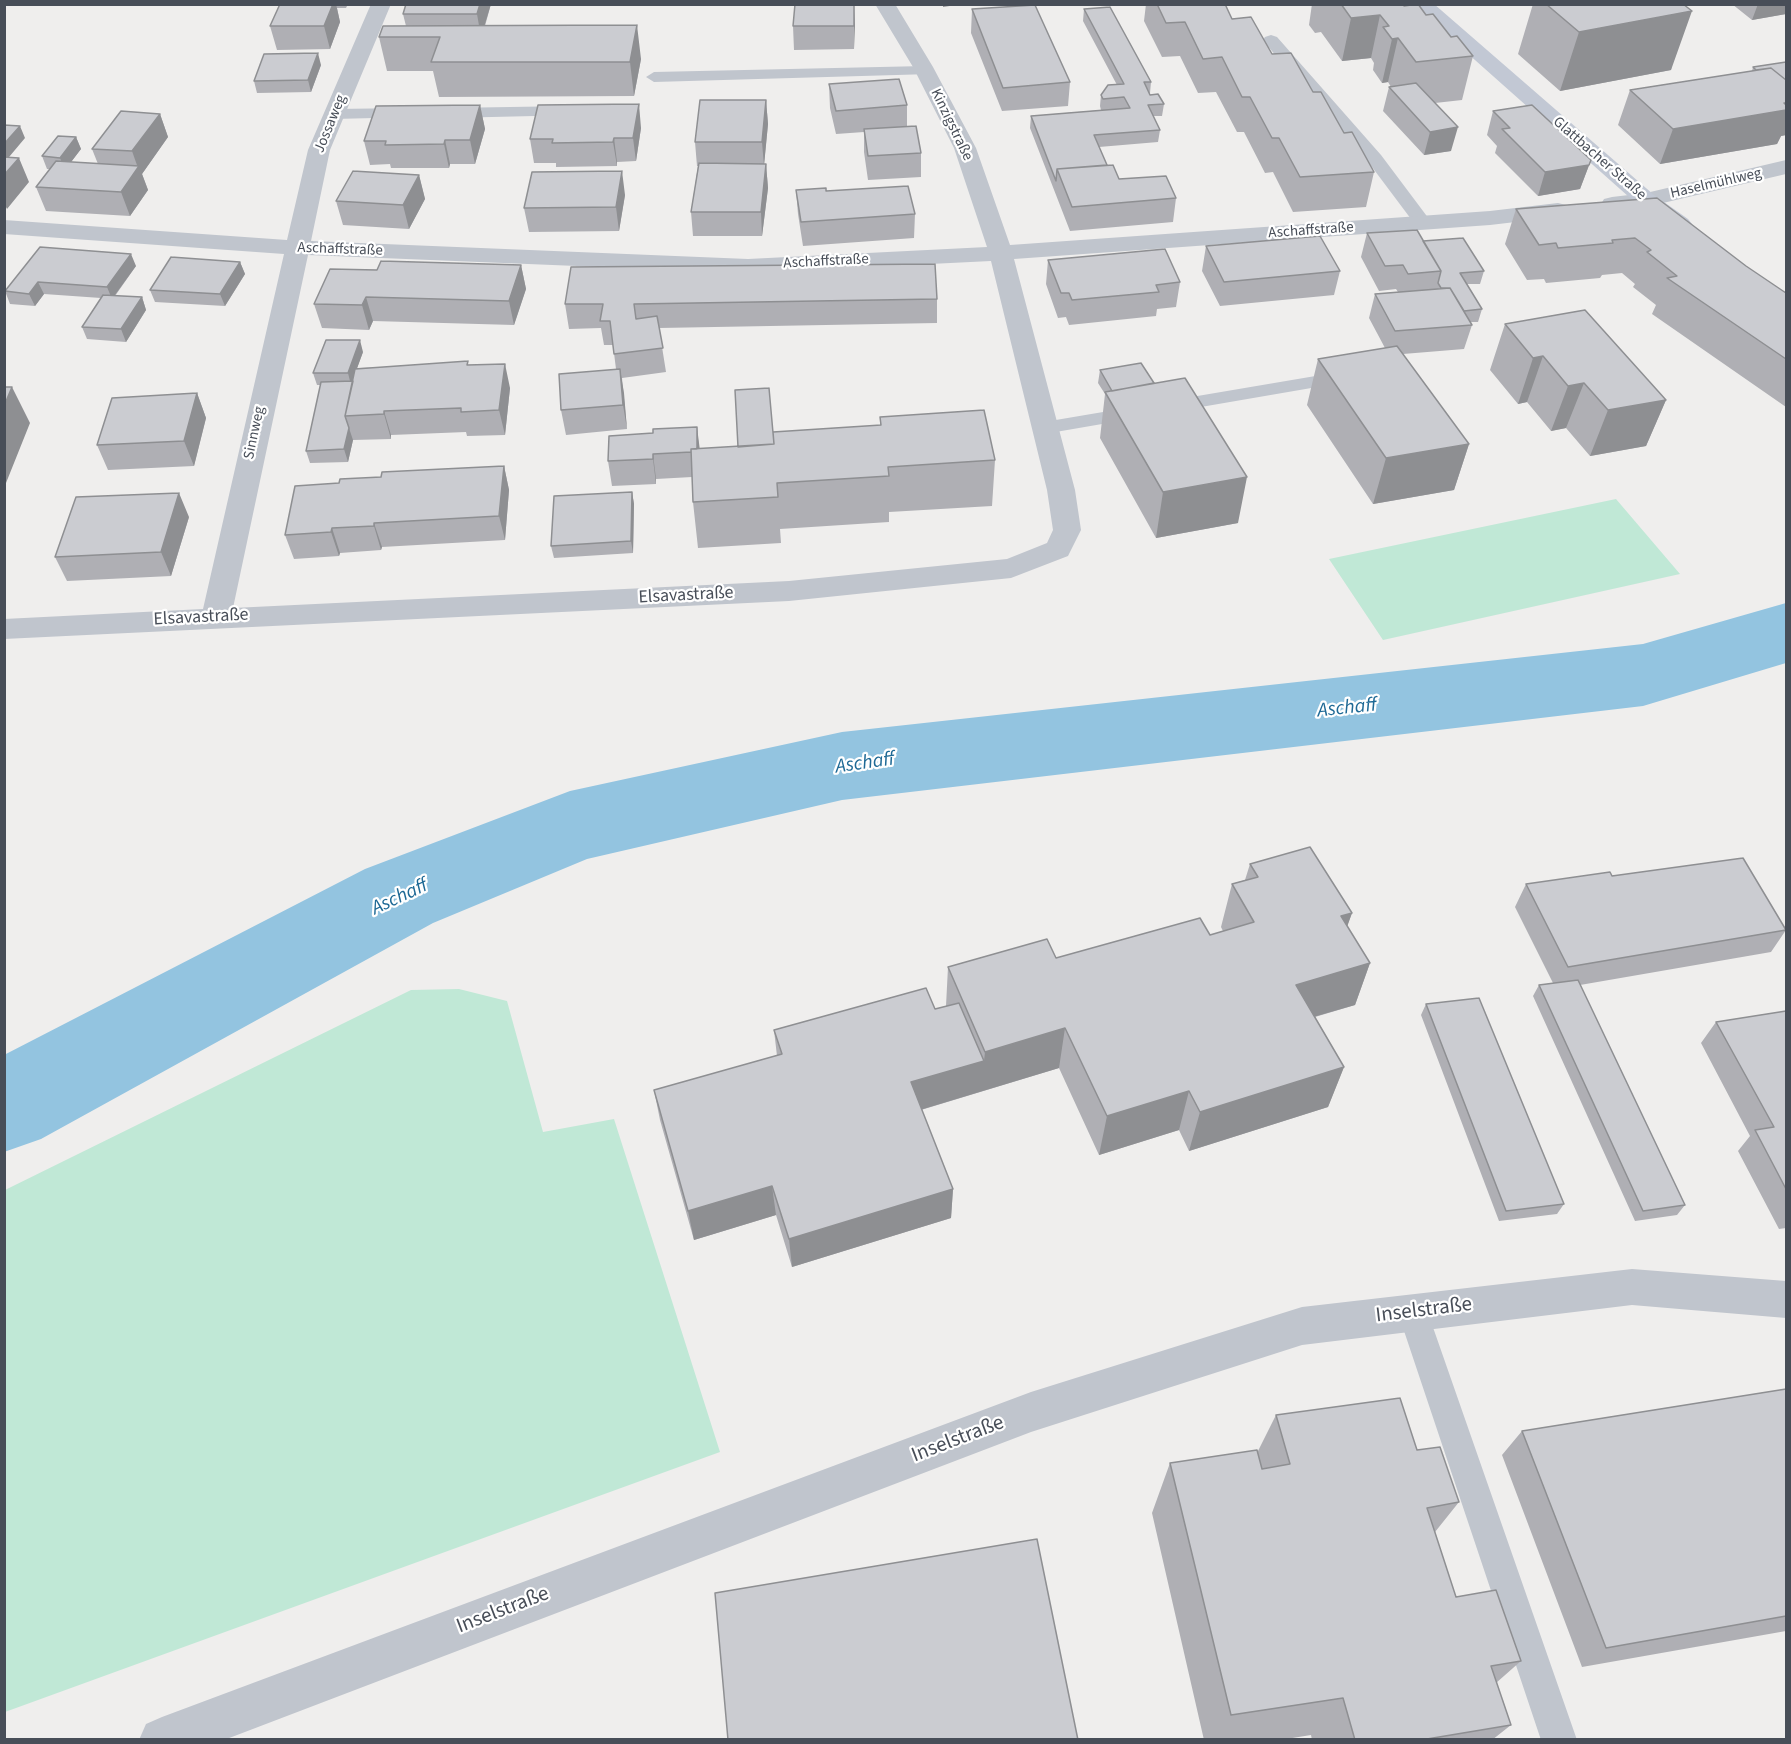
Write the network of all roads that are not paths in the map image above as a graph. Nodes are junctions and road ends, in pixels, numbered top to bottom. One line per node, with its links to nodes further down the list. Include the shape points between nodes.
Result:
1 (381, 4): 8 (street, Jossaweg)
2 (885, 4): 5 (street, Kinzigstraße)
3 (1422, 4): 10 (street, Glattbacher Straße)
4 (1271, 40): 11 (lane, via 1375,159)
5 (925, 72): 6 (lane); 15 (street, Kinzigstraße, via 965,148)
6 (654, 77)
7 (587, 111): 8 (lane)
8 (334, 114): 14 (street, Jossaweg, via 319,150)
9 (1786, 167): 10 (street, Haselmühlweg)
10 (1646, 200): 11 (street, Aschaffstraße); 13 (street, Glattbacher Straße)
11 (1424, 223): 15 (street, Aschaffstraße)
12 (4, 227): 14 (street, Aschaffstraße)
13 (1702, 240)
14 (297, 248): 15 (street, Aschaffstraße, via 748,266); 18 (street, Sinnweg)
15 (1001, 254): 17 (street, Elsavastraße)
16 (1360, 374): 17 (lane)
17 (1044, 428): 18 (street, Elsavastraße, via 1067,530 1058,549 1011,568 789,591)
18 (216, 617): 19 (street, Elsavastraße)
19 (4, 629)
20 (1786, 1300): 21 (street, Inselstraße, via 1632,1287)
21 (1413, 1313): 22 (street, Inselstraße, via 1302,1326 1032,1412); 23 (lane)
22 (162, 1740)
23 (1559, 1740)

